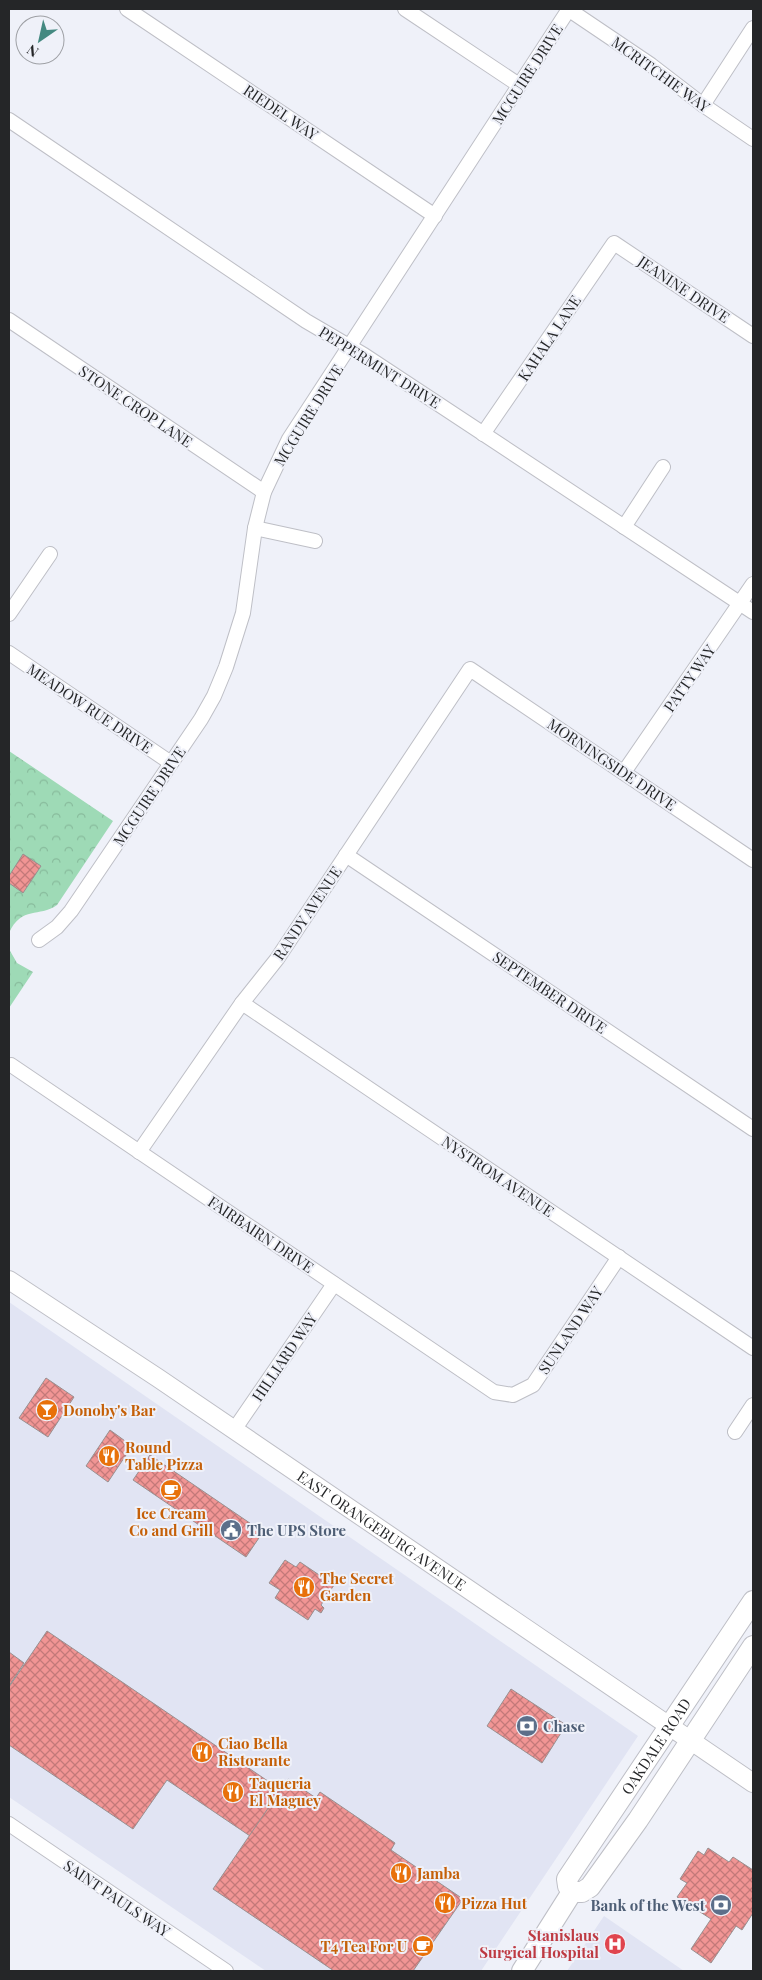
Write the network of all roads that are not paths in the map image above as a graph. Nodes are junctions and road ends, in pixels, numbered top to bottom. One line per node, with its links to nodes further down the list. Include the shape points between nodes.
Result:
1 (127, 9): 9 (street, RIEDEL WAY)
2 (405, 9): 5 (street)
3 (569, 9): 5 (street, MCGUIRE DRIVE); 6 (street, MCRITCHIE WAY)
4 (753, 28): 6 (street)
5 (519, 85): 9 (street, MCGUIRE DRIVE)
6 (703, 105): 8 (street, MCRITCHIE WAY)
7 (9, 120): 13 (street, PEPPERMINT DRIVE)
8 (753, 138)
9 (436, 216): 13 (street, MCGUIRE DRIVE)
10 (614, 243): 12 (street, JEANINE DRIVE); 14 (street, KAHALA LANE)
11 (9, 320): 16 (street, STONE CROP LANE)
12 (753, 336)
13 (350, 348): 14 (street, PEPPERMINT DRIVE); 16 (street, MCGUIRE DRIVE, via 289,439)
14 (483, 434): 17 (street, PEPPERMINT DRIVE)
15 (663, 467): 17 (street)
16 (264, 492): 18 (street, MCGUIRE DRIVE)
17 (624, 527): 22 (street, PEPPERMINT DRIVE)
18 (255, 528): 19 (street); 27 (street, MCGUIRE DRIVE, via 243,613 226,667 201,719)
19 (315, 541)
20 (50, 554): 24 (street)
21 (753, 584): 22 (street, PATTY WAY)
22 (740, 603): 23 (street, PEPPERMINT DRIVE); 28 (street, PATTY WAY)
23 (753, 612)
24 (9, 614)
25 (9, 653): 27 (street, MEADOW RUE DRIVE)
26 (470, 669): 28 (street, MORNINGSIDE DRIVE); 29 (street, RANDY AVENUE)
27 (171, 763): 31 (street, MCGUIRE DRIVE, via 71,911)
28 (624, 772): 30 (street, MORNINGSIDE DRIVE)
29 (346, 855): 32 (street, RANDY AVENUE, via 276,959); 34 (street, SEPTEMBER DRIVE)
30 (753, 860)
31 (39, 940)
32 (242, 1003): 35 (street, RANDY AVENUE); 36 (street, NYSTROM AVENUE)
33 (11, 1065): 35 (street, FAIRBAIRN DRIVE)
34 (753, 1129)
35 (139, 1152): 38 (street, FAIRBAIRN DRIVE)
36 (619, 1258): 39 (street, NYSTROM AVENUE); 40 (street, SUNLAND WAY, via 533,1385)
37 (9, 1280): 42 (street, EAST ORANGEBURG AVENUE)
38 (334, 1284): 40 (street, FAIRBAIRN DRIVE, via 494,1392); 42 (street, HILLIARD WAY)
39 (753, 1348)
40 (514, 1395)
41 (753, 1405): 43 (street)
42 (234, 1430): 46 (street, EAST ORANGEBURG AVENUE)
43 (735, 1432)
44 (753, 1601): 46 (main road, OAKDALE ROAD)
45 (753, 1646): 47 (main road, OAKDALE ROAD)
46 (668, 1726): 47 (street, EAST ORANGEBURG AVENUE); 50 (main road, OAKDALE ROAD, via 567,1879)
47 (690, 1740): 48 (street, EAST ORANGEBURG AVENUE); 50 (main road, OAKDALE ROAD, via 590,1887 582,1892)
48 (753, 1783)
49 (9, 1824): 51 (street, SAINT PAULS WAY)
50 (572, 1892): 52 (main road, OAKDALE ROAD)
51 (226, 1971)
52 (522, 1971)

